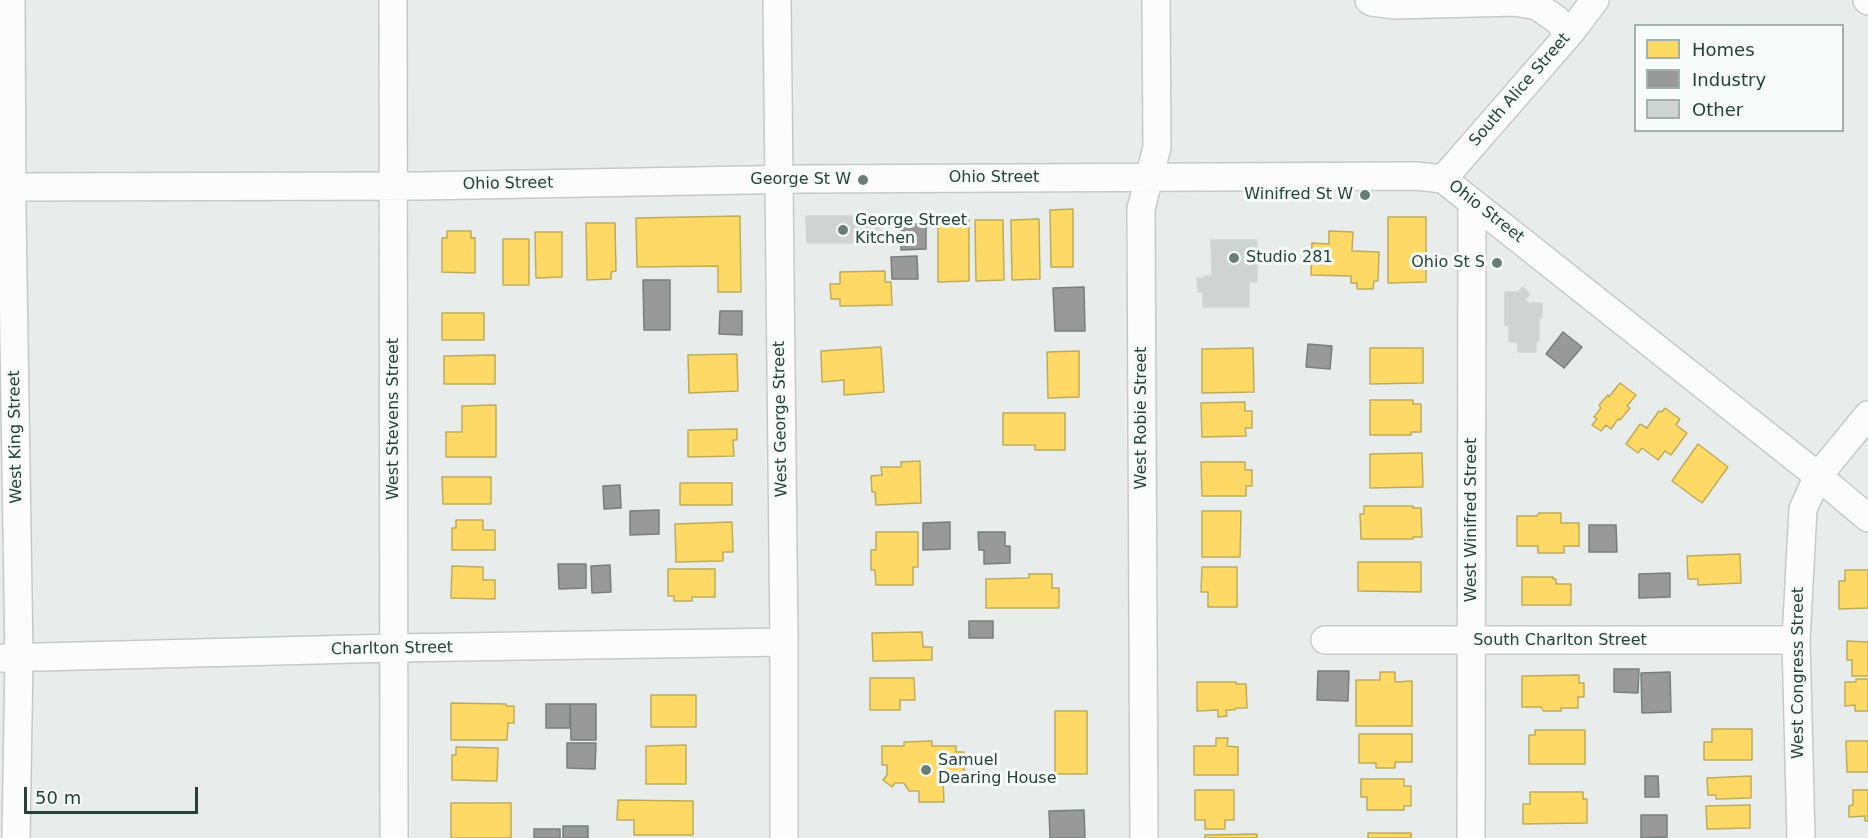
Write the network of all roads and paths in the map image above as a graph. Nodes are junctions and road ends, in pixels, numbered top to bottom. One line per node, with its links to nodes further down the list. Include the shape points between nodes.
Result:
1 (11, 0): 12 (street, West King Street)
2 (393, 0): 11 (street, West Stevens Street)
3 (777, 0): 9 (street, West George Street)
4 (1156, 0): 8 (street, West Robie Street, via 1158,147)
5 (1369, 0): 7 (street, via 1395,4 1515,2 1537,6)
6 (1595, 0): 7 (street, South Alice Street)
7 (1570, 33): 10 (street, South Alice Street)
8 (1148, 177): 9 (street, Ohio Street); 10 (street, Ohio Street); 26 (street, West Robie Street, via 1141,209)
9 (779, 179): 11 (street, Ohio Street); 20 (street, West George Street)
10 (1443, 179): 13 (street, Ohio Street)
11 (394, 185): 12 (street, Ohio Street); 21 (street, West Stevens Street)
12 (6, 187): 22 (street, West King Street)
13 (1472, 202): 15 (street, Ohio Street); 19 (street, West Winifred Street)
14 (1868, 414): 15 (street, West Congress Street)
15 (1818, 476): 16 (street, Ohio Street); 18 (street, West Congress Street, via 1803,509)
16 (1868, 518)
17 (1325, 640): 19 (street, South Charlton Street)
18 (1796, 640): 19 (street, South Charlton Street); 28 (street, West Congress Street)
19 (1472, 641): 27 (street, West Winifred Street)
20 (784, 642): 21 (street, Charlton Street); 25 (street, West George Street)
21 (395, 648): 22 (street, Charlton Street); 24 (street, West Stevens Street)
22 (10, 658): 23 (street, West King Street)
23 (16, 838)
24 (394, 838)
25 (784, 838)
26 (1144, 838)
27 (1471, 838)
28 (1801, 838)

